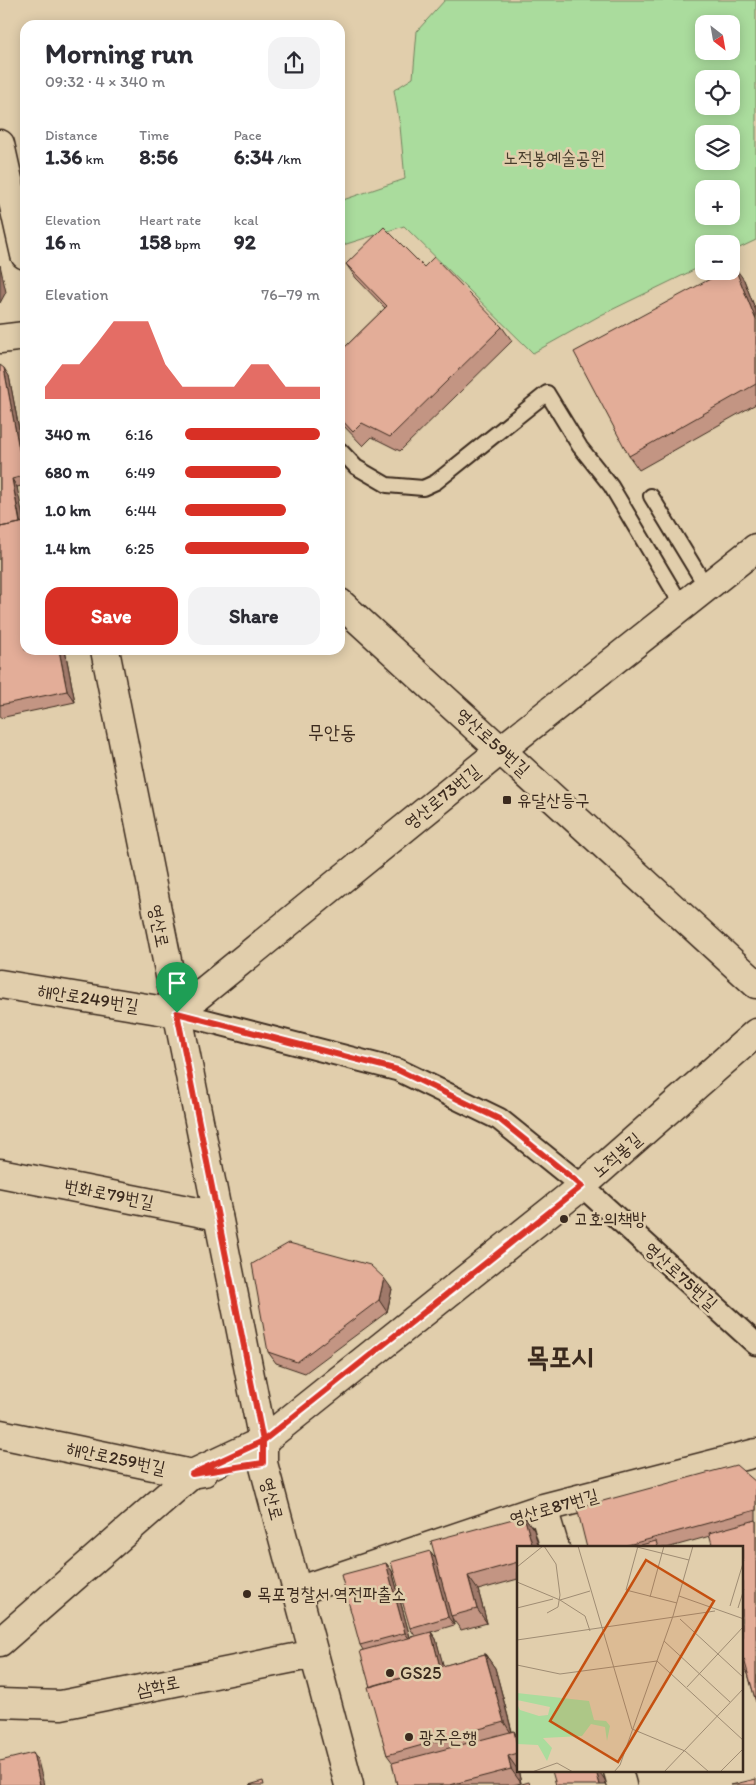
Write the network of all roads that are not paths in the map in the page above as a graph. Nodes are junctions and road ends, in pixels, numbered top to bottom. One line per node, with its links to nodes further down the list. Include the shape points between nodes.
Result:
1 (0, 144): 2 (street)
2 (20, 233)
3 (20, 337): 4 (street)
4 (0, 339)
5 (345, 455): 10 (lane, via 356,466 387,485 423,488 436,482 547,393 580,447 610,486)
6 (651, 496): 9 (lane)
7 (756, 548): 9 (street, 영산로73번길)
8 (756, 564): 9 (lane)
9 (707, 588): 10 (street, 영산로73번길)
10 (683, 607): 13 (street, 영산로73번길)
11 (345, 608): 13 (street, 영산로59번길)
12 (106, 655): 16 (street, 영산로)
13 (500, 750): 15 (street, 영산로59번길); 16 (street, 영산로73번길)
14 (0, 984): 16 (street, 해안로249번길)
15 (756, 984)
16 (177, 1013): 19 (street, 영산로75번길, via 398,1070 499,1119); 20 (street, 영산로)
17 (756, 1033): 19 (street, 노적봉길)
18 (0, 1173): 20 (street, 번화로79번길)
19 (582, 1186): 21 (street, 영산로75번길); 23 (street, 노적봉길)
20 (218, 1216): 23 (street, 영산로)
21 (756, 1344)
22 (0, 1434): 25 (street, 해안로259번길)
23 (263, 1452): 25 (street, 노적봉길); 28 (street, 영산로)
24 (756, 1453): 26 (street, 영산로87번길)
25 (192, 1474): 29 (street, 노적봉길)
26 (544, 1508): 27 (street); 28 (street, 영산로87번길)
27 (554, 1546)
28 (297, 1590): 30 (street, 영산로)
29 (0, 1642)
30 (314, 1654): 31 (street, 삼학로, via 61,1705); 33 (street, 영산로)
31 (0, 1703)
32 (618, 1772): 34 (street)
33 (349, 1785)
34 (622, 1785)

